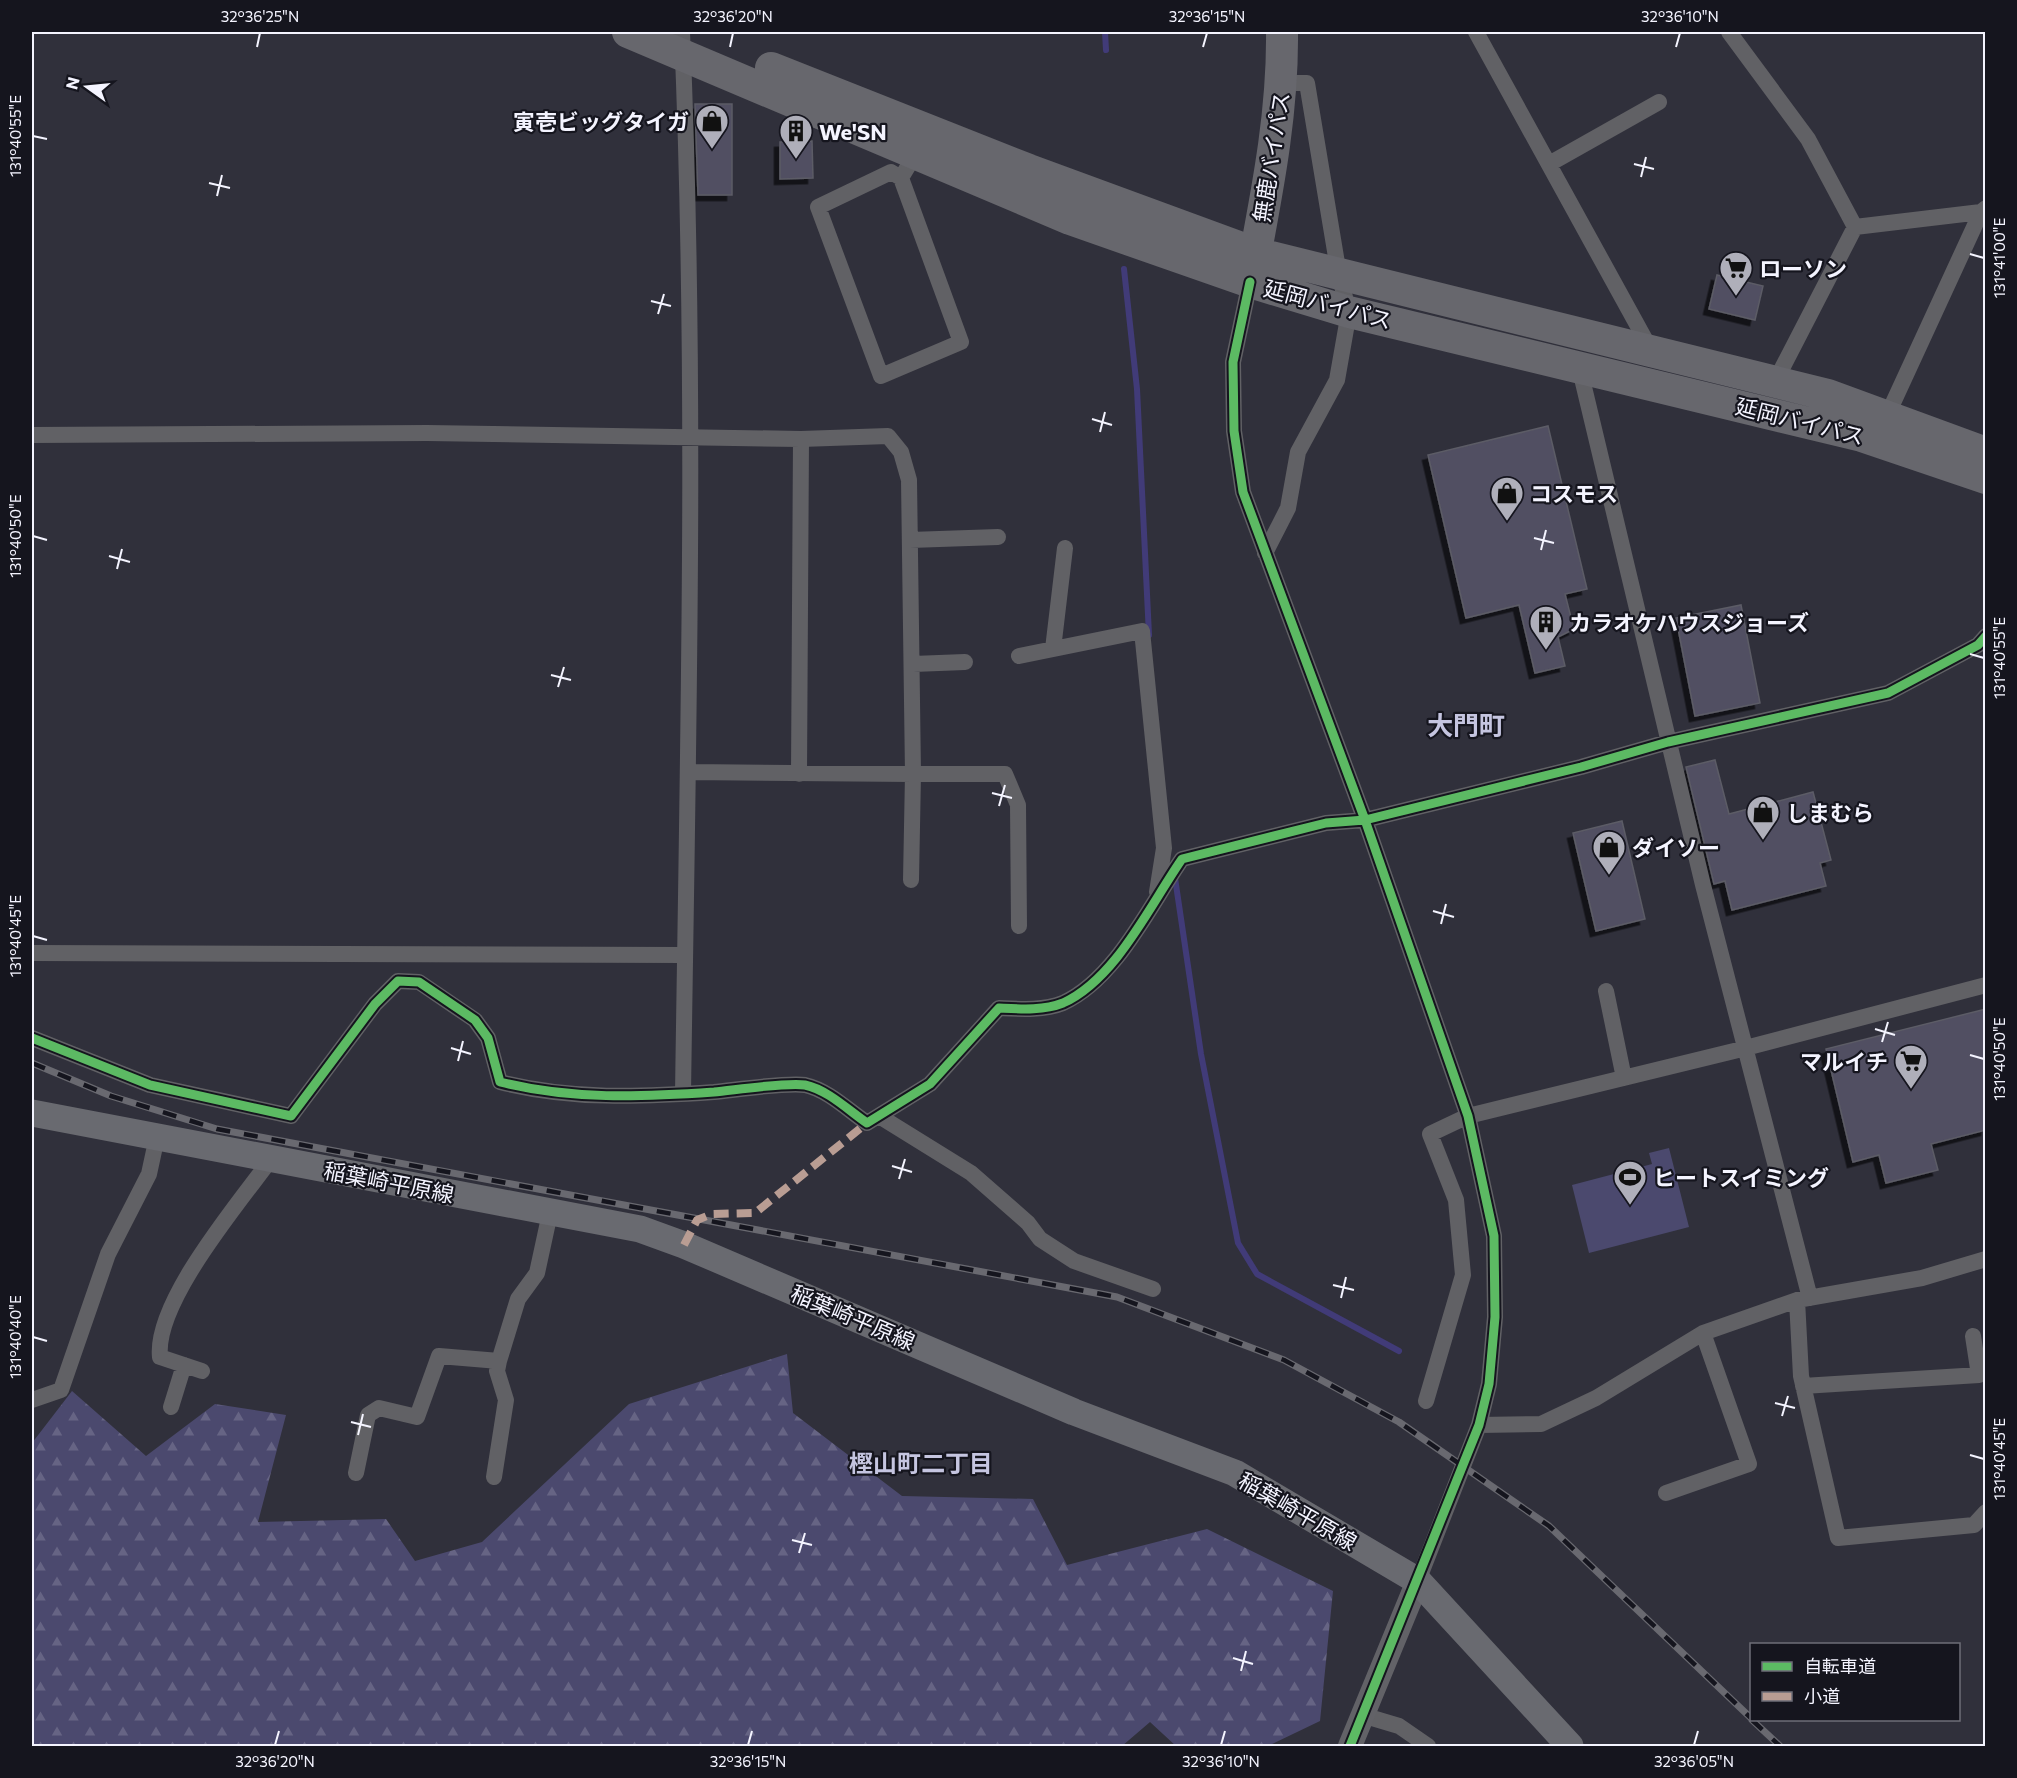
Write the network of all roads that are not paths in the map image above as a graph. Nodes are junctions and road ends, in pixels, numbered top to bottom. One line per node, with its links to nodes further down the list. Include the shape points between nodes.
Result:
1 (628, 32): 5 (highway, 延岡バイパス)
2 (1282, 32): 6 (highway, 無鹿バイパス)
3 (1476, 32): 8 (street)
4 (1729, 32): 11 (street, via 1808,139)
5 (682, 38): 9 (highway, 延岡バイパス); 12 (highway, 延岡バイパス, via 1029,170); 20 (street)
6 (1283, 83): 12 (highway, 無鹿バイパス, via 1274,158); 13 (street, via 1307,83)
7 (1659, 102): 8 (street)
8 (1549, 164): 15 (street)
9 (909, 165): 9 (street, via 818,207 881,376 961,342); 12 (highway, 延岡バイパス, via 1071,219)
10 (1983, 210): 11 (street); 18 (street)
11 (1855, 227): 17 (street)
12 (1252, 268): 13 (highway, 延岡バイパス); 14 (highway, 延岡バイパス); 27 (street, via 1233,362 1234,431 1243,492)
13 (1339, 275): 14 (street); 15 (highway, 延岡バイパス)
14 (1349, 312): 16 (highway, 延岡バイパス); 27 (street, via 1337,380 1298,452 1288,508)
15 (1651, 350): 17 (highway, 延岡バイパス)
16 (1579, 366): 23 (highway, 延岡バイパス, via 1862,436); 33 (street)
17 (1775, 382): 18 (highway, 延岡バイパス)
18 (1887, 416): 22 (highway, 延岡バイパス)
19 (32, 435): 20 (street, via 427,433)
20 (688, 437): 21 (street); 34 (street)
21 (801, 438): 25 (street, via 888,436 901,452 909,480); 35 (street)
22 (1986, 453)
23 (1986, 478)
24 (998, 537): 25 (street)
25 (910, 540): 32 (street)
26 (1065, 548): 29 (street)
27 (1265, 553): 37 (street)
28 (1986, 636): 33 (street, via 1978,645 1888,693)
29 (1053, 649): 30 (street); 39 (street, via 1142,632 1164,848)
30 (1019, 656)
31 (965, 662): 32 (street)
32 (913, 664): 36 (street)
33 (1668, 742): 37 (street); 46 (street)
34 (689, 772): 35 (street); 42 (street)
35 (799, 774): 36 (street)
36 (913, 774): 38 (street); 40 (street, via 1005,774 1018,805)
37 (1365, 820): 39 (street, via 1326,823 1182,859); 51 (street)
38 (911, 880)
39 (1160, 891): 50 (street, via 1106,970 1081,992 1061,1004 1026,1010 999,1008 930,1084)
40 (1019, 926)
41 (32, 953): 42 (street)
42 (685, 955): 48 (street)
43 (1986, 985): 46 (street)
44 (1606, 991): 47 (street)
45 (32, 1038): 48 (street, via 150,1085 291,1116 375,1004 398,981 420,982 475,1020 488,1038 500,1082 541,1093)
46 (1744, 1046): 47 (street); 57 (street)
47 (1624, 1078): 51 (street)
48 (683, 1094): 50 (street, via 804,1085 823,1091 867,1123)
49 (32, 1113): 52 (main road, 稲葉崎平原線)
50 (879, 1116): 56 (street, via 971,1173 1028,1223 1040,1239 1074,1261)
51 (1468, 1116): 65 (street, via 1431,1134 1456,1200 1463,1275); 67 (street, via 1494,1236 1495,1317 1489,1384)
52 (156, 1137): 53 (main road, 稲葉崎平原線); 64 (street, via 149,1174 108,1254 61,1390)
53 (271, 1159): 54 (main road, 稲葉崎平原線); 61 (street, via 186,1277 158,1341 160,1357)
54 (550, 1213): 60 (street, via 537,1272 518,1299); 72 (main road, 稲葉崎平原線, via 640,1229 684,1245 1074,1412 1235,1473)
55 (1986, 1259): 57 (street, via 1922,1278)
56 (1153, 1289)
57 (1803, 1299): 58 (street); 63 (street)
58 (1703, 1333): 67 (street, via 1596,1398 1541,1424); 70 (street, via 1749,1464)
59 (1973, 1336): 63 (street, via 1979,1375)
60 (499, 1361): 68 (street, via 439,1356 417,1417 379,1408 368,1415); 69 (street, via 497,1371 506,1400)
61 (184, 1365): 62 (street); 66 (street)
62 (202, 1371)
63 (1803, 1386): 71 (street, via 1838,1538 1974,1525)
64 (32, 1400)
65 (1426, 1401)
66 (171, 1407)
67 (1479, 1425): 72 (street)
68 (356, 1473)
69 (494, 1477)
70 (1666, 1493)
71 (1986, 1512)
72 (1418, 1581): 73 (street); 76 (main road, 稲葉崎平原線)
73 (1362, 1715): 74 (street); 75 (street, via 1399,1726)
74 (1350, 1746)
75 (1428, 1746)
76 (1570, 1746)

